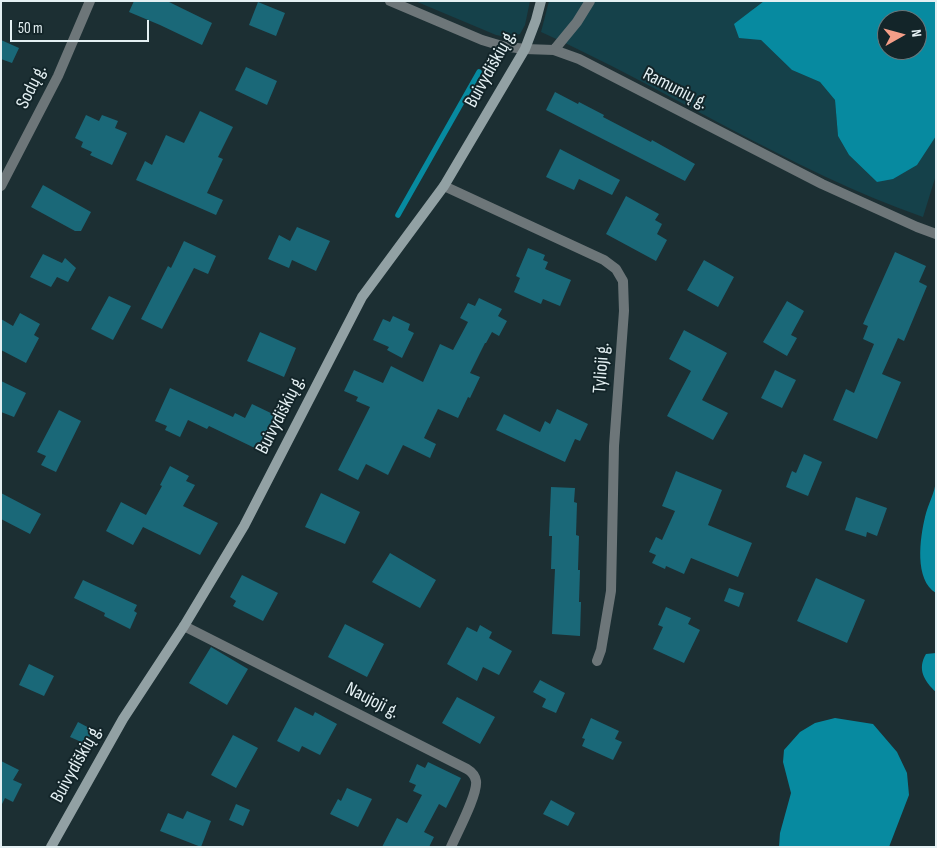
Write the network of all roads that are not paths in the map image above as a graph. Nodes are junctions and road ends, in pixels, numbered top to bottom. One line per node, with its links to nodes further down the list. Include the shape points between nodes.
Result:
1 (90, 1): 7 (street, Sodų g., via 58,76)
2 (390, 1): 5 (street, Ramunių g., via 482,40)
3 (541, 1): 5 (main road, Buivydiškių g.)
4 (590, 1): 6 (street)
5 (525, 49): 6 (street, Ramunių g.); 8 (main road, Buivydiškių g.)
6 (554, 50): 9 (street, Ramunių g., via 579,59 822,184)
7 (1, 186)
8 (444, 186): 10 (main road, Buivydiškių g., via 362,297 244,526); 11 (street, Tylioji g., via 604,260 616,269 623,281 624,311 614,446 612,591)
9 (936, 234)
10 (184, 626): 12 (main road, Buivydiškių g., via 122,719); 13 (street, Naujoji g., via 474,774 475,793)
11 (597, 661)
12 (51, 847)
13 (451, 847)

